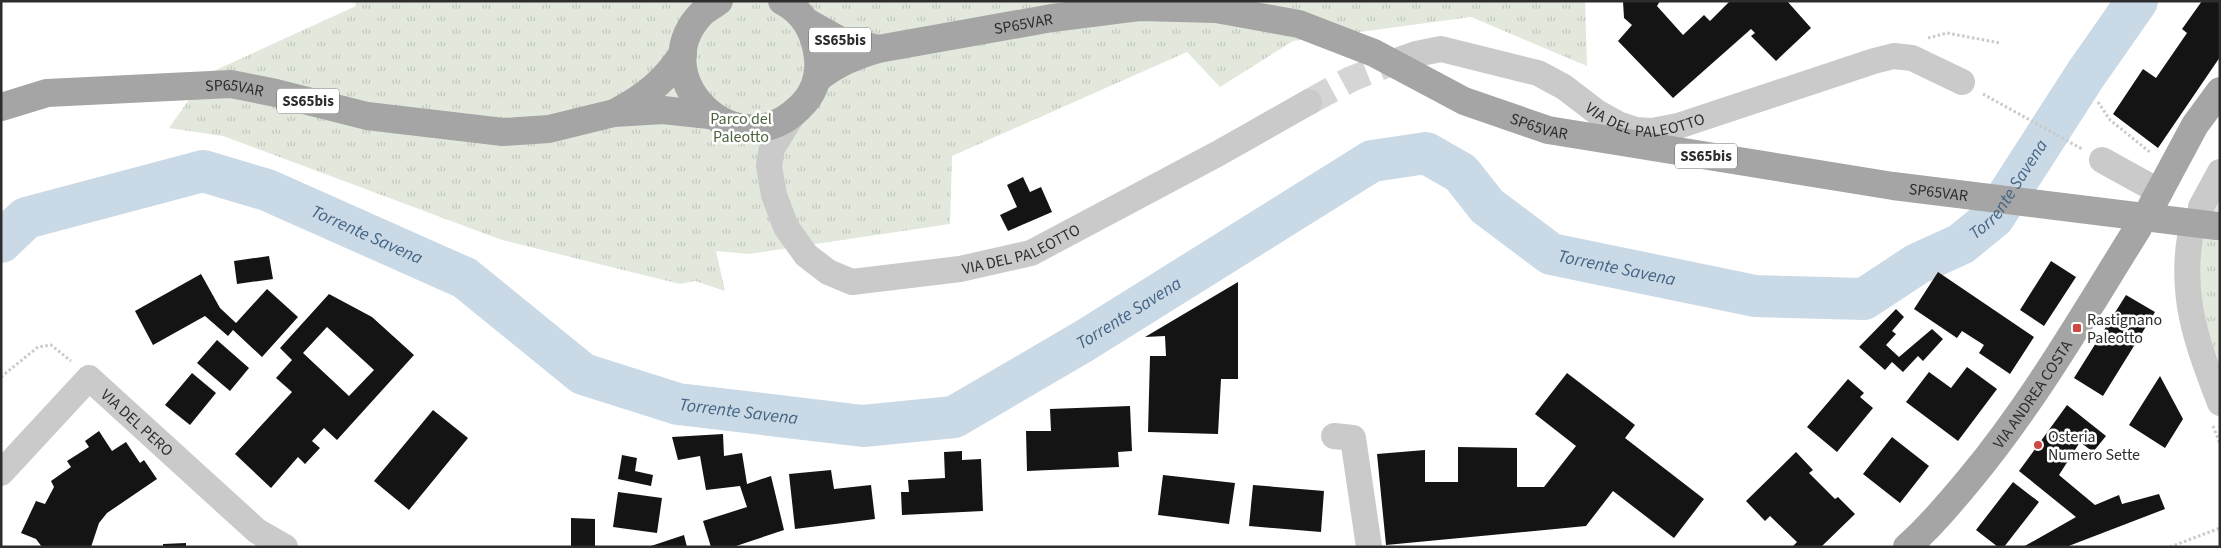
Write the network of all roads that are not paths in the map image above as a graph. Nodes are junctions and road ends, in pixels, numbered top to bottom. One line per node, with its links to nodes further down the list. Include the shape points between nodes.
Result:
1 (719, 1): 5 (main road, via 704,12 690,30)
2 (782, 1): 3 (main road)
3 (806, 22): 4 (main road, SS65bis, via 839,40); 7 (main road, via 816,43 819,66)
4 (878, 49): 7 (main road, SS65bis, via 853,56); 19 (main road, SP65VAR / SS65bis, bridge, via 1052,18 1130,8 1216,9 1299,24 1374,53 1464,101 1548,130 1893,186)
5 (683, 53): 12 (main road, SS65bis, via 672,71 660,82 640,99); 14 (main road, via 684,76 694,97)
6 (1402, 59): 8 (street, VIA DEL PALEOTTO, via 1441,49 1538,73 1618,124 1652,131 1678,126 1894,56 1912,58)
7 (816, 79): 13 (main road, via 804,104)
8 (1962, 82)
9 (2220, 91): 18 (main road, VIA ANDREA COSTA, via 2195,126)
10 (1310, 102): 16 (street, VIA DEL PALEOTTO, via 1031,253 960,269 879,280 852,282 828,272 806,255 786,227 774,195)
11 (1, 107): 12 (main road, SP65VAR / SS65bis, via 47,93 231,84 367,116 502,132 549,129)
12 (614, 112): 14 (main road, SS65bis, via 663,110)
13 (792, 116): 14 (main road, via 776,124 753,129); 16 (street, VIA DEL PALEOTTO, via 772,148)
14 (720, 120): 16 (street, VIA DEL PALEOTTO, via 750,141)
15 (2102, 160): 18 (street)
16 (769, 166)
17 (2220, 172): 19 (street)
18 (2149, 209): 27 (main road, VIA ANDREA COSTA, via 2073,334 2012,425 1949,504)
19 (2213, 220)
20 (2190, 237): 21 (street, via 2187,288 2196,339)
21 (2220, 403)
22 (1334, 436): 26 (street, via 1353,438)
23 (1, 473): 24 (street, VIA DEL PERO, via 89,378)
24 (253, 539): 25 (street, VIA DEL PERO)
25 (285, 547)
26 (1368, 547)
27 (1907, 547)

